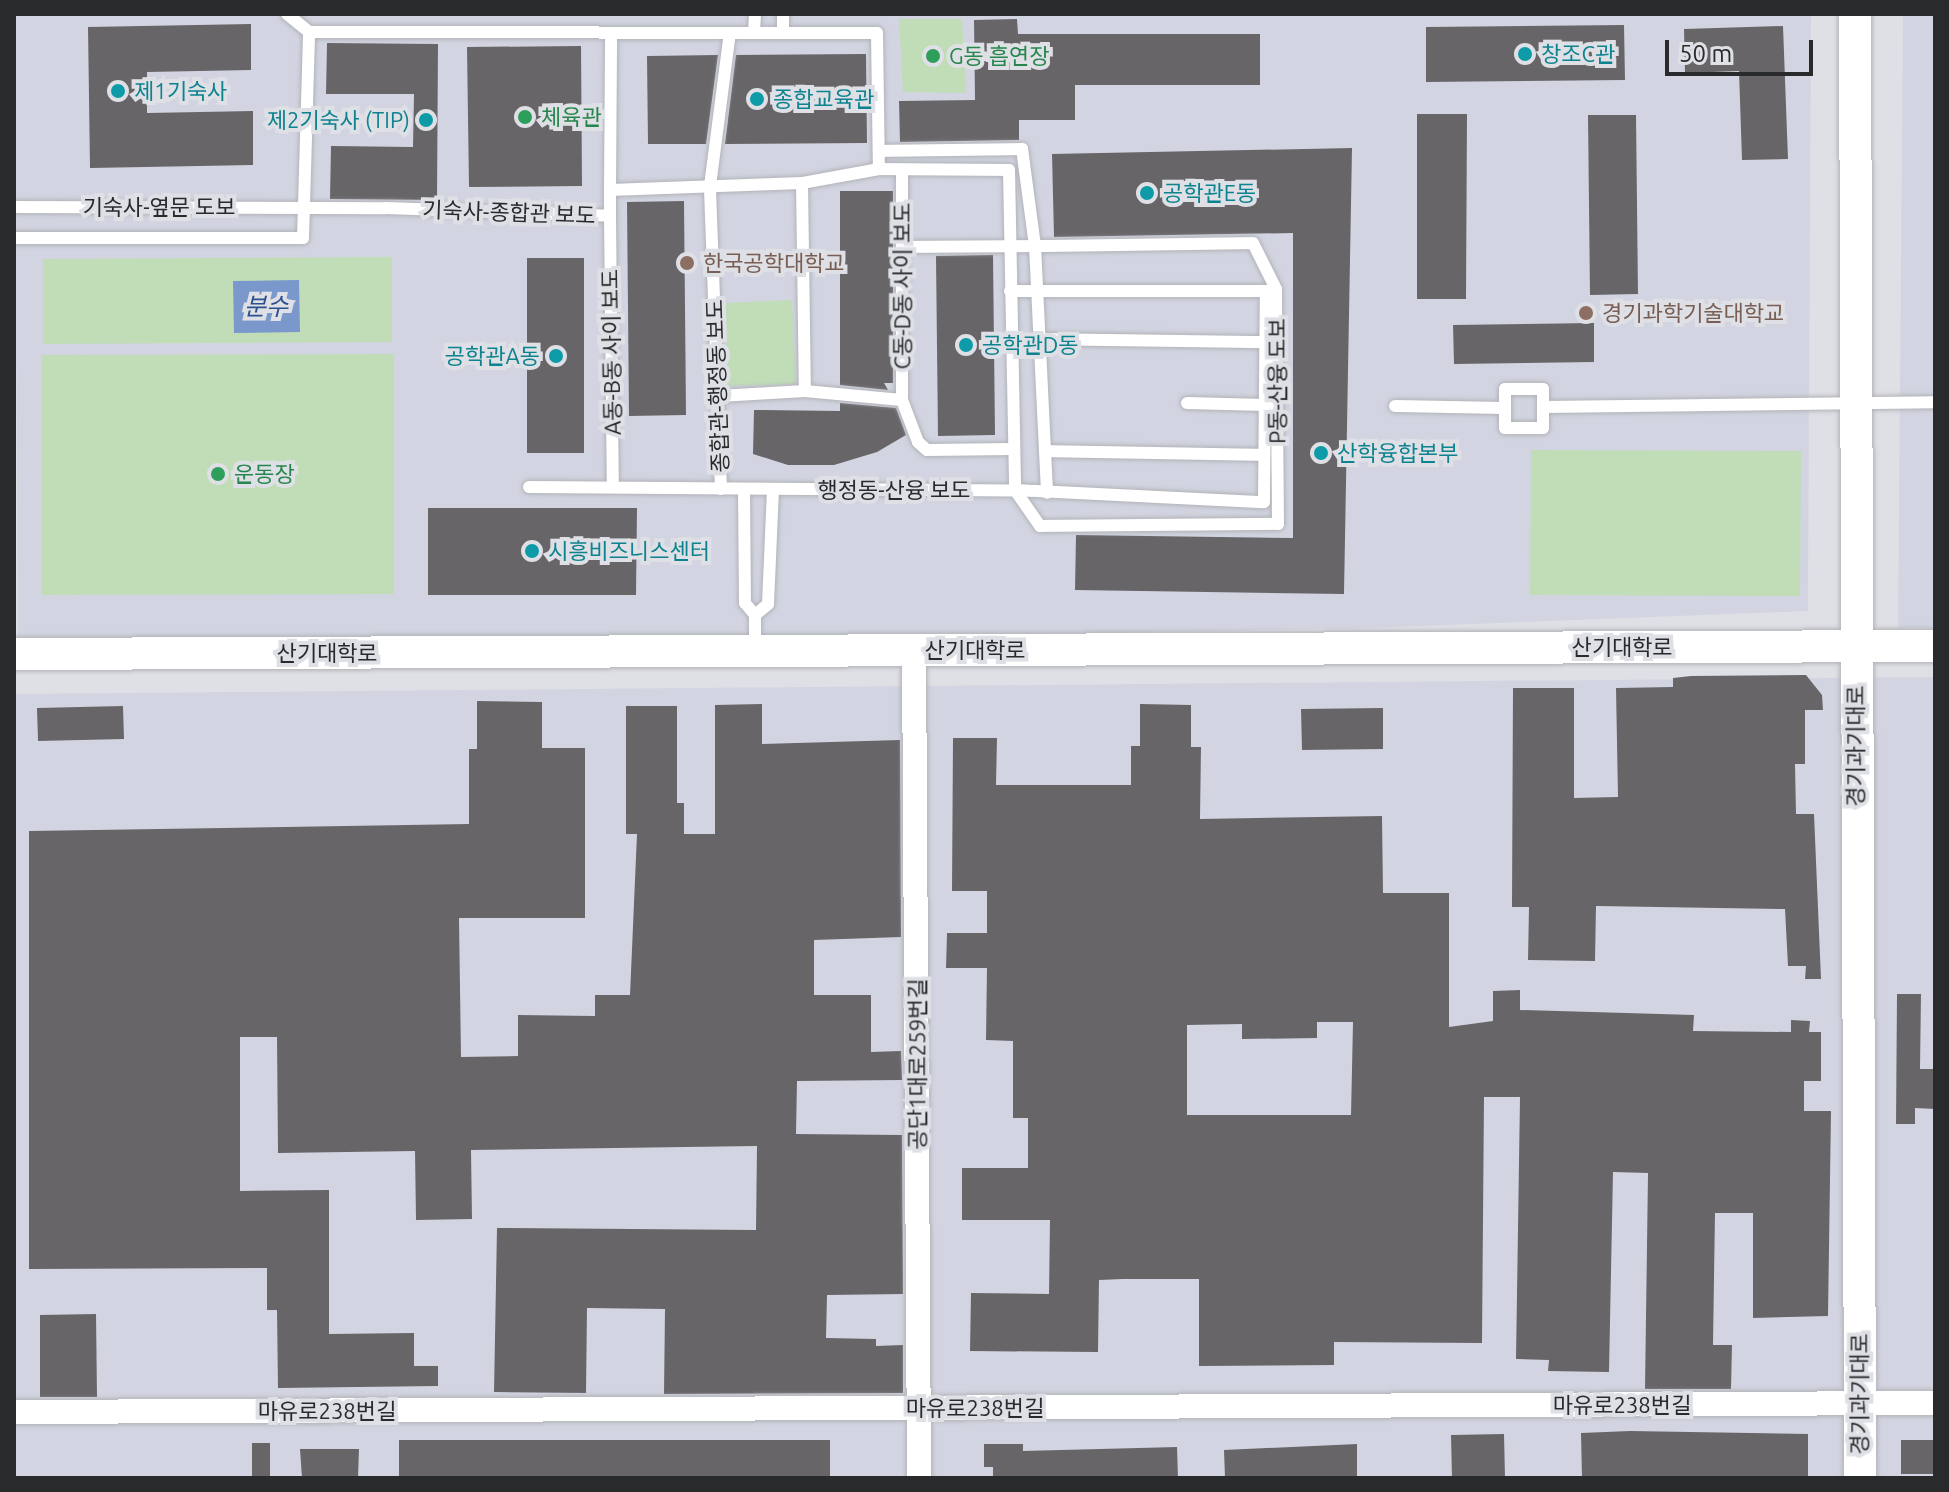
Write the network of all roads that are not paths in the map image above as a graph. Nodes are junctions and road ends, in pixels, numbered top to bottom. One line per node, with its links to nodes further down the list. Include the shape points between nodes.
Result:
1 (287, 14): 5 (lane)
2 (755, 14): 8 (lane)
3 (783, 14): 9 (lane)
4 (1855, 14): 32 (street, 경기과기대로)
5 (309, 32): 6 (lane); 17 (lane)
6 (611, 33): 7 (lane); 15 (lane)
7 (730, 33): 8 (lane); 14 (lane, 종합관-행정동 보도)
8 (754, 33): 9 (lane)
9 (783, 33): 10 (lane, via 877,33)
10 (879, 151): 11 (lane); 21 (lane, via 1022,149)
11 (879, 169): 12 (lane, 기숙사-종합관 보도); 13 (lane, 기숙사-종합관 보도)
12 (902, 171): 20 (lane, 기숙사-종합관 보도, via 1009,170); 22 (lane, C동-D동 사이 보도)
13 (802, 183): 14 (lane, 기숙사-종합관 보도); 27 (lane)
14 (710, 186): 15 (lane, 기숙사-종합관 보도); 28 (lane, 종합관-행정동 보도)
15 (610, 190): 18 (lane, 기숙사-종합관 보도)
16 (14, 207): 17 (lane, 기숙사-옆문 도보)
17 (304, 207): 18 (lane, 기숙사-종합관 보도); 19 (lane, via 303,238)
18 (610, 216): 41 (lane, A동-B동 사이 보도)
19 (14, 238)
20 (1009, 246): 21 (lane); 22 (lane); 23 (lane)
21 (1035, 246): 24 (lane); 45 (lane, P동-산융 도보, via 1253,243 1276,289 1278,524 1040,526)
22 (902, 247): 29 (lane, C동-D동 사이 보도)
23 (1010, 291): 24 (lane); 37 (lane)
24 (1039, 291): 25 (lane); 26 (lane, via 1266,291)
25 (1041, 339): 26 (lane); 38 (lane)
26 (1265, 342): 33 (lane)
27 (805, 391): 28 (lane); 29 (lane)
28 (719, 396): 42 (lane, 종합관-행정동 보도)
29 (902, 400): 37 (lane, via 918,442 927,450)
30 (1935, 402): 32 (lane)
31 (1187, 403): 33 (lane)
32 (1855, 403): 35 (lane); 48 (street, 경기과기대로)
33 (1265, 405): 39 (lane)
34 (1395, 406): 36 (lane)
35 (1543, 407): 36 (lane, via 1543,389 1505,389); 36 (lane, via 1543,428 1505,428)
36 (1505, 408)
37 (1012, 449): 45 (lane)
38 (1045, 451): 39 (lane); 46 (lane)
39 (1264, 455): 46 (lane, 행정동-산융 보도, via 1264,502)
40 (529, 487): 41 (lane, 행정동-산융 보도)
41 (613, 487): 42 (lane, 행정동-산융 보도)
42 (721, 489): 44 (lane, 행정동-산융 보도)
43 (773, 489): 44 (lane, 행정동-산융 보도); 45 (lane, 행정동-산융 보도); 47 (lane, via 768,604)
44 (744, 490): 47 (lane, via 745,603)
45 (1015, 490): 46 (lane, 행정동-산융 보도)
46 (1047, 493)
47 (755, 615): 51 (lane)
48 (1854, 646): 49 (street, 산기대학로); 50 (street, 산기대학로); 54 (street, 경기과기대로)
49 (1935, 646)
50 (914, 650): 51 (street, 산기대학로); 55 (street, 공단1대로259번길)
51 (755, 651): 52 (street, 산기대학로)
52 (14, 654)
53 (1935, 1403): 54 (street, 마유로238번길)
54 (1859, 1404): 55 (street, 마유로238번길); 58 (street, 경기과기대로)
55 (919, 1408): 56 (street, 마유로238번길); 57 (street, 공단1대로259번길)
56 (14, 1412)
57 (919, 1478)
58 (1860, 1478)

